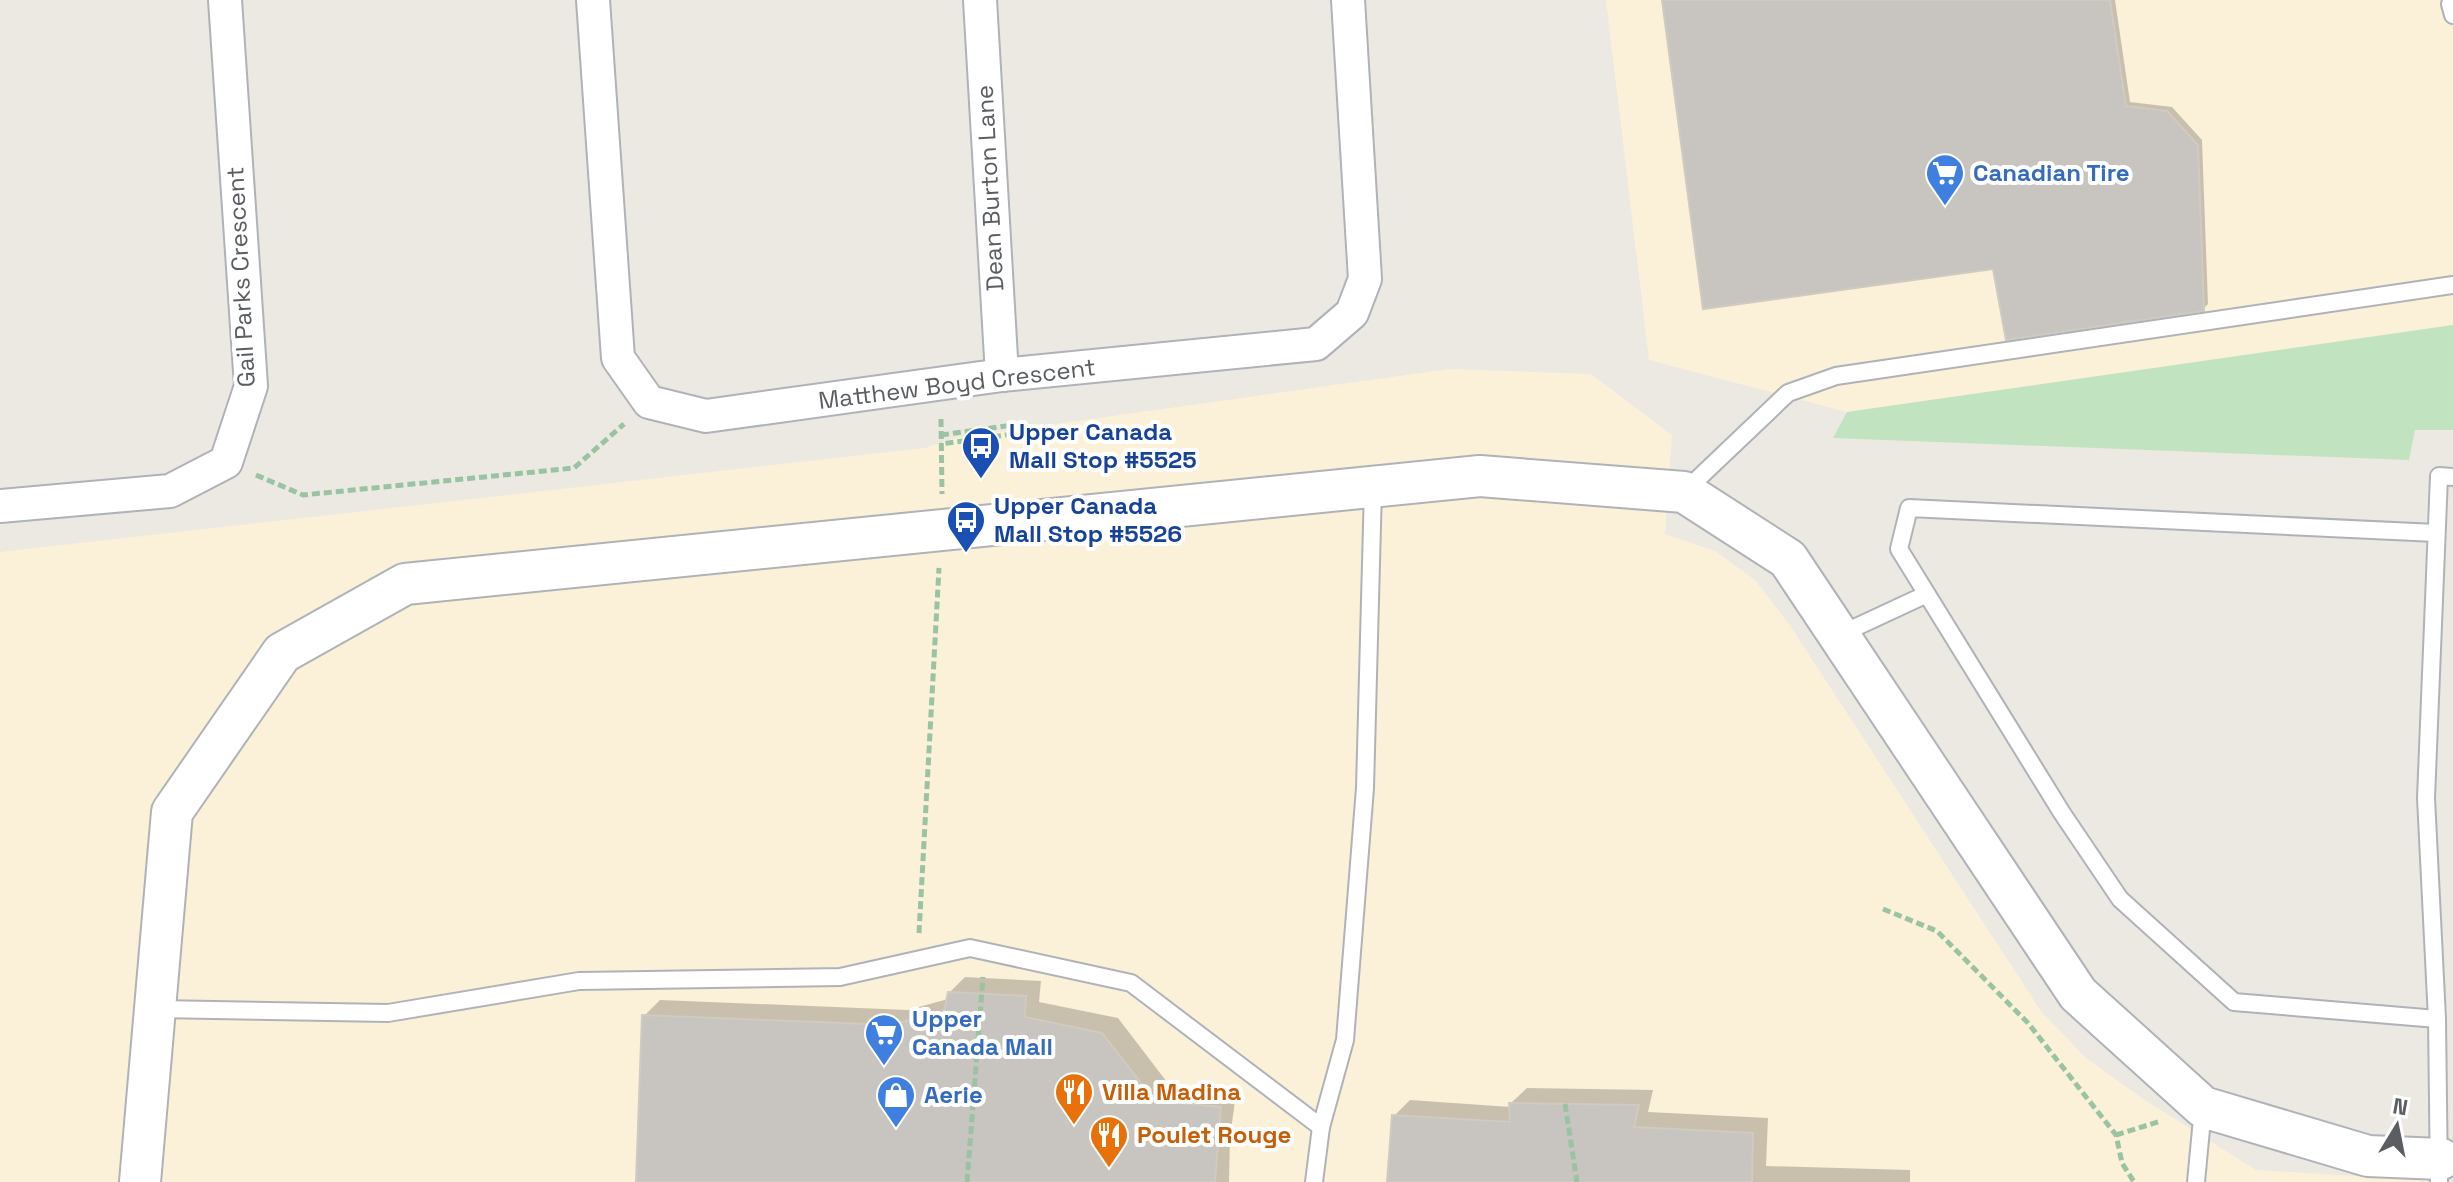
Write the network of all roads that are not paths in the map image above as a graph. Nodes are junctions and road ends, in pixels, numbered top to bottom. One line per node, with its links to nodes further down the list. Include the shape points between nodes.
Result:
1 (225, 0): 10 (street, Gail Parks Crescent, via 251,386 226,462 170,491)
2 (593, 0): 6 (street, Matthew Boyd Crescent, via 618,358 649,402 706,416)
3 (980, 0): 6 (street, Dean Burton Lane)
4 (1348, 0): 6 (street, Matthew Boyd Crescent, via 1365,279 1352,313 1316,344)
5 (2453, 285): 9 (lane, via 1836,376 1788,393)
6 (1002, 375)
7 (2453, 477): 11 (lane, via 2439,476)
8 (1373, 486): 9 (street, via 1480,476); 14 (street, via 405,584 282,653 172,812); 17 (lane, via 1365,788 1345,1040)
9 (1684, 492): 13 (street, via 1788,559)
10 (0, 506)
11 (2436, 533): 12 (lane, via 1909,508 1899,549); 15 (lane, via 2426,798)
12 (1925, 595): 13 (lane); 15 (lane, via 2120,899 2234,1002)
13 (1839, 635): 16 (street, via 2078,994)
14 (155, 1008): 17 (lane, via 388,1013 579,981 840,977 970,948 1131,983); 19 (street)
15 (2437, 1019): 18 (lane)
16 (2203, 1107): 18 (street, via 2368,1156); 21 (lane)
17 (1321, 1127): 20 (lane)
18 (2440, 1170)
19 (140, 1182)
20 (1314, 1182)
21 (2196, 1182)

